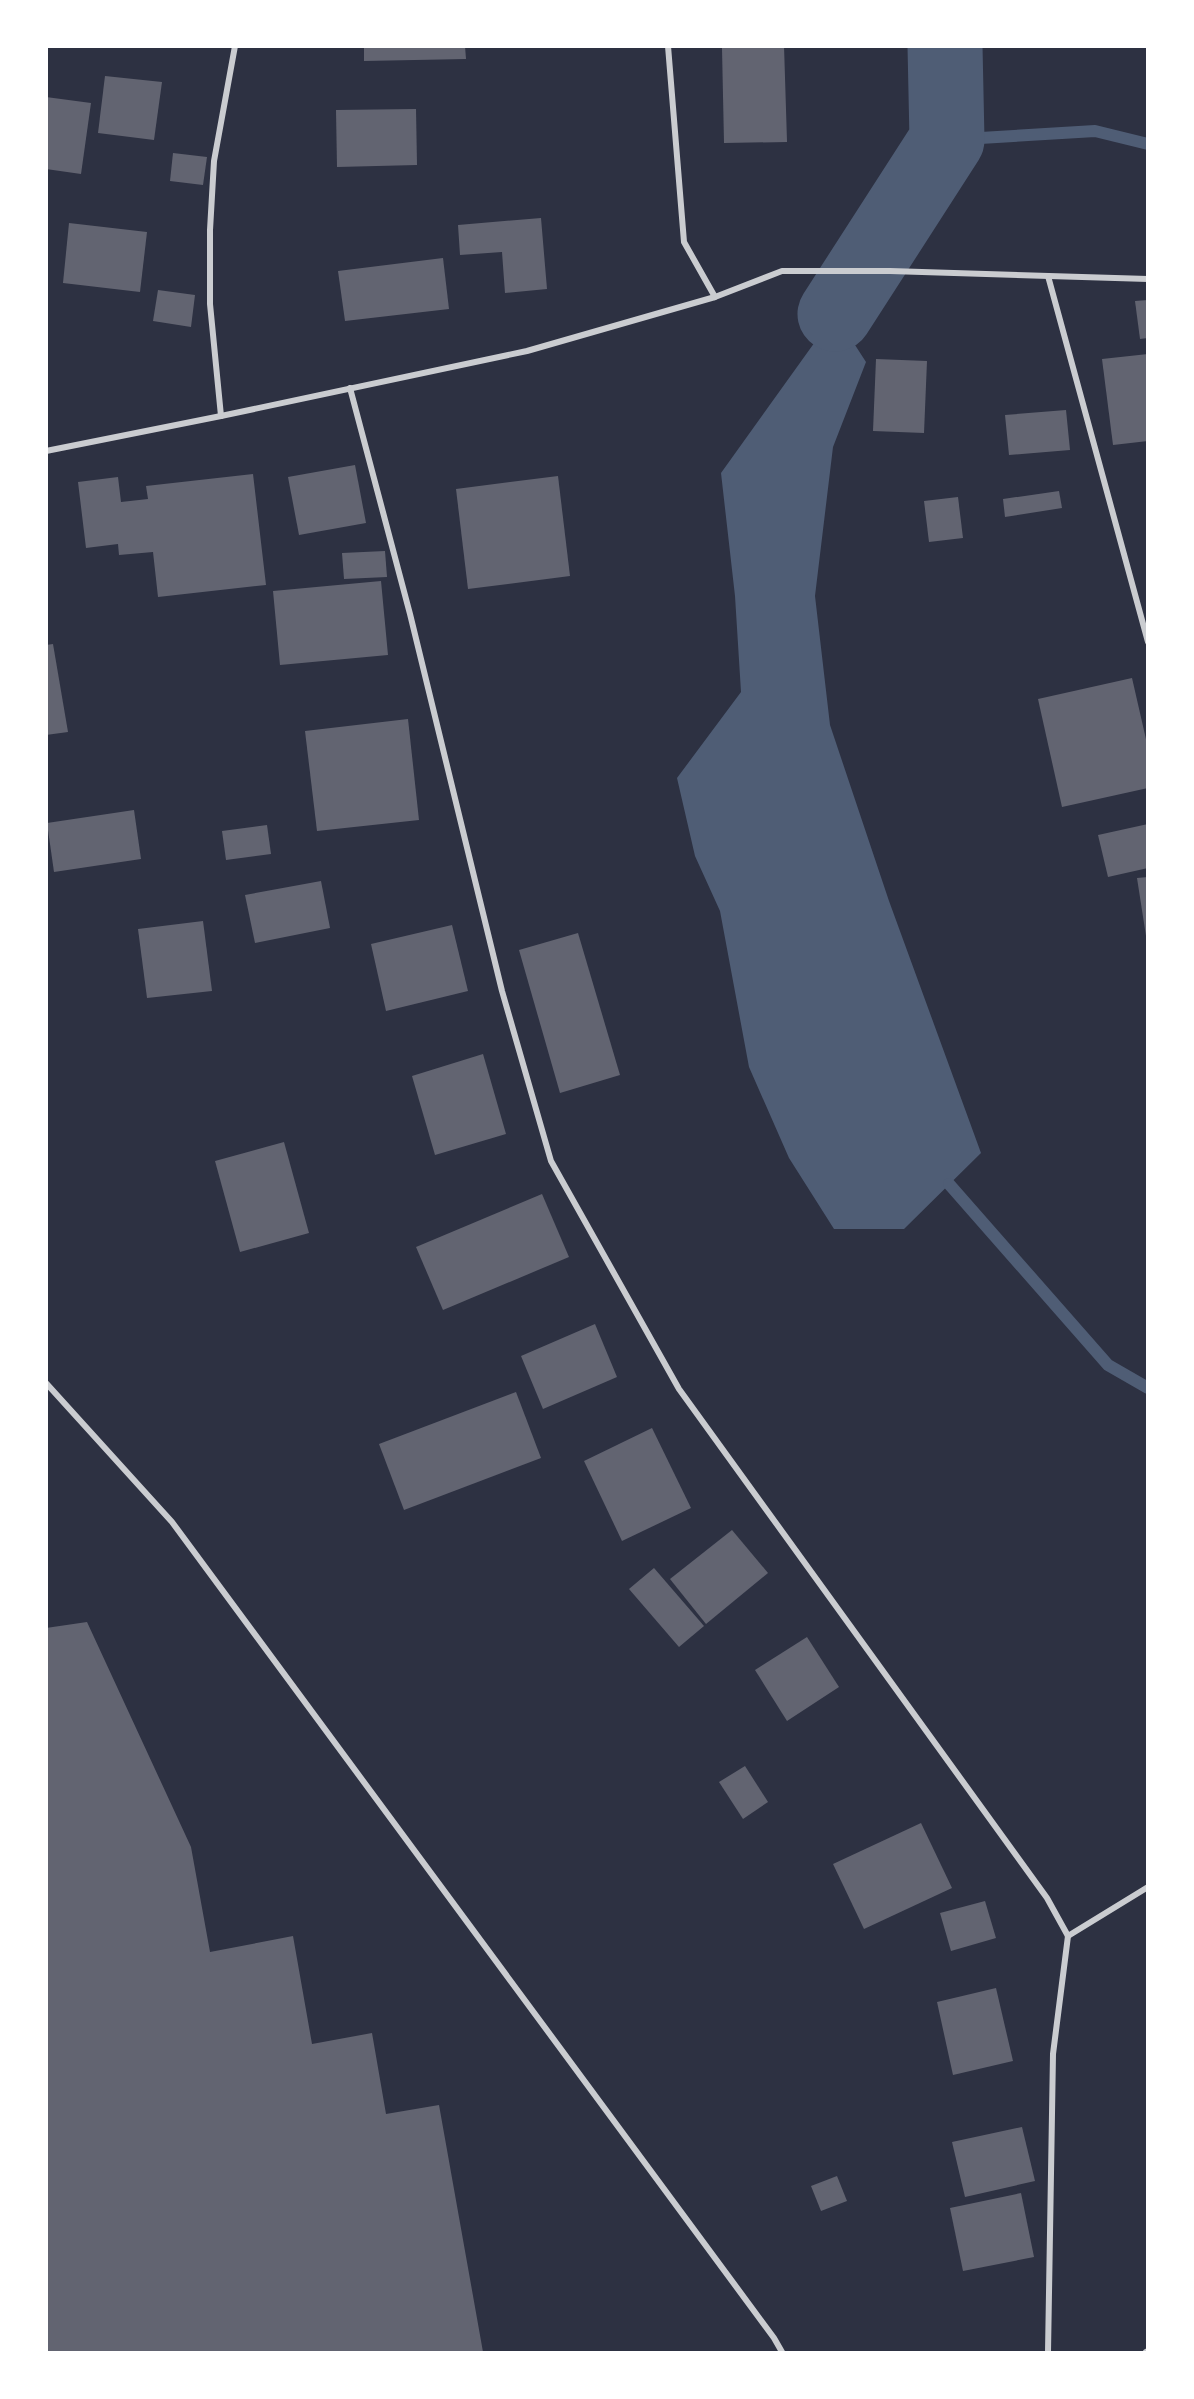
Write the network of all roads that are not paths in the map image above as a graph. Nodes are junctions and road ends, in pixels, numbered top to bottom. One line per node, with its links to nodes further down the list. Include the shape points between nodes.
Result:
1 (236, 46): 7 (street, via 214,161 210,230 210,304)
2 (668, 46): 5 (street, via 684,242)
3 (1048, 276): 4 (street); 5 (street, via 782,271); 9 (street)
4 (1148, 279)
5 (715, 297): 6 (street, via 527,351)
6 (350, 388): 7 (street); 12 (street, via 502,991 551,1161 679,1389 1047,1898)
7 (221, 416): 8 (street)
8 (46, 451)
9 (1148, 642)
10 (46, 1383): 13 (street, via 172,1522)
11 (1148, 1887): 12 (street)
12 (1068, 1936): 14 (street, via 1053,2054)
13 (782, 2352)
14 (1048, 2352)

